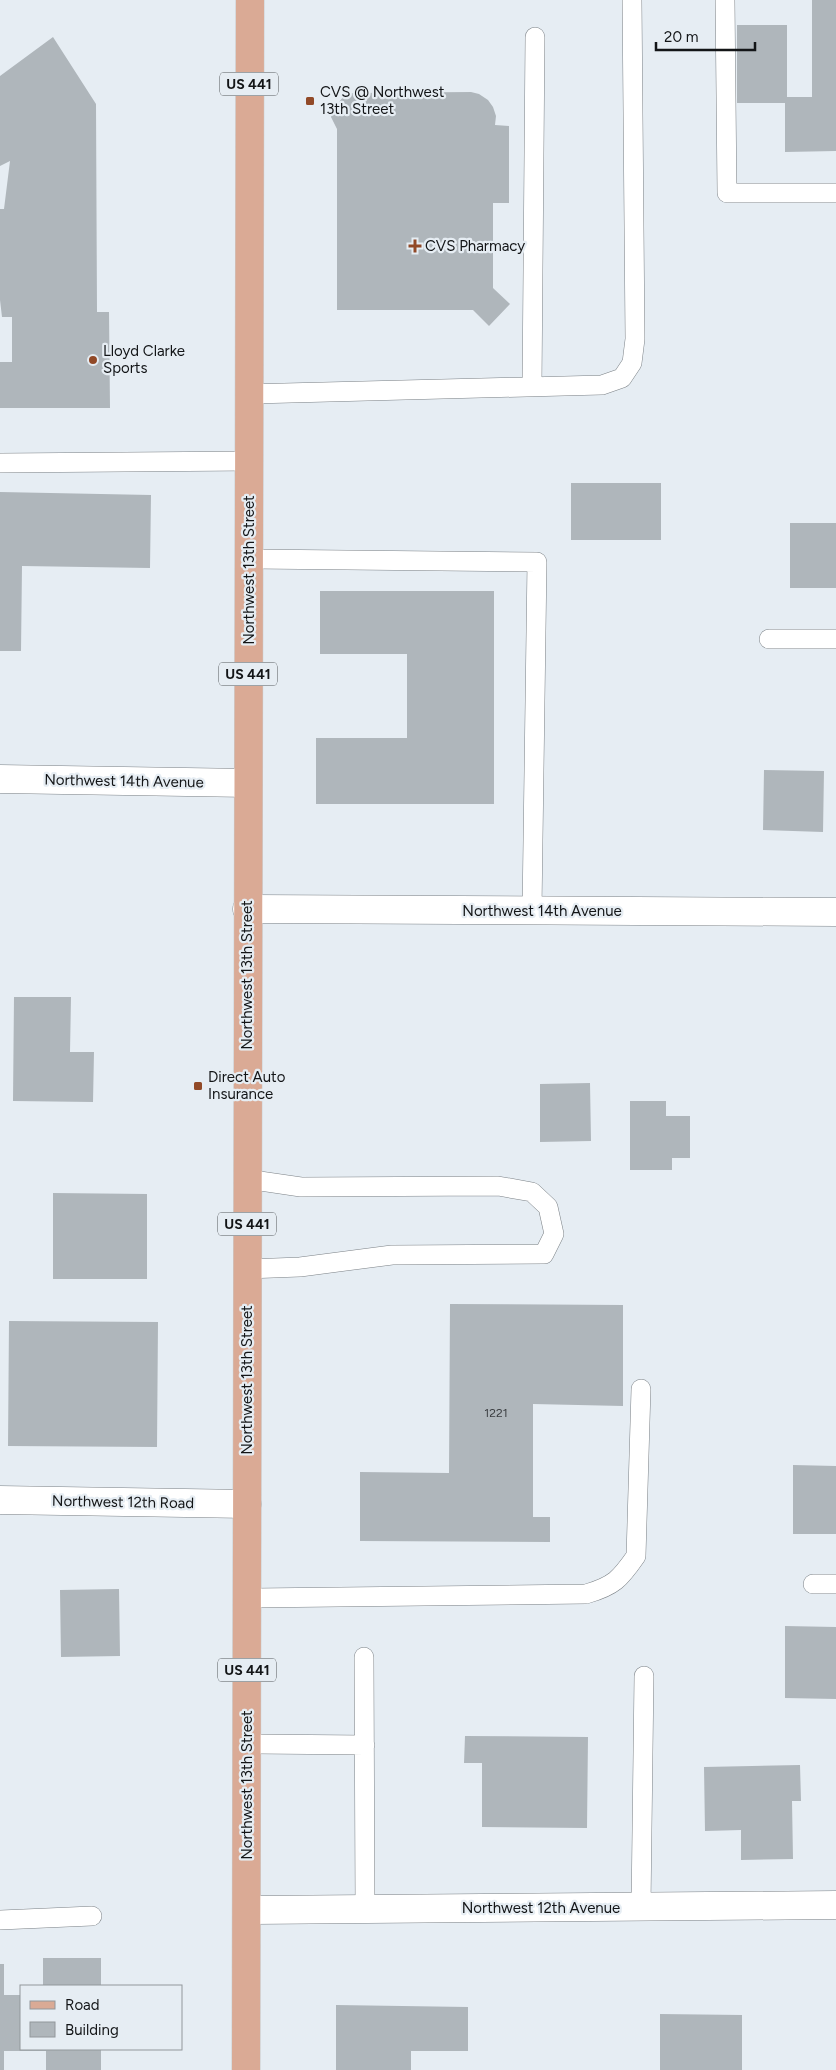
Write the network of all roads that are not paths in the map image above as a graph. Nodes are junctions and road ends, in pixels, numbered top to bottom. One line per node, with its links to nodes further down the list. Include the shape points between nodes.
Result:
1 (250, 0): 7 (main road, Northwest 13th Street / US 441)
2 (632, 0): 6 (lane, via 635,339 632,363 622,378 602,385)
3 (725, 0): 5 (lane, via 727,193)
4 (535, 37): 6 (lane)
5 (836, 193)
6 (532, 387): 7 (lane)
7 (249, 394): 8 (main road, Northwest 13th Street / US 441)
8 (249, 461): 9 (lane); 10 (main road, Northwest 13th Street / US 441)
9 (0, 463)
10 (249, 559): 14 (main road, Northwest 13th Street / US 441); 16 (lane, via 537,562)
11 (769, 639): 12 (lane)
12 (836, 639)
13 (0, 779): 14 (street, Northwest 14th Avenue)
14 (248, 783): 15 (main road, Northwest 13th Street / US 441)
15 (247, 909): 16 (street, Northwest 14th Avenue); 18 (main road, Northwest 13th Street / US 441)
16 (532, 910): 17 (street, Northwest 14th Avenue)
17 (836, 912)
18 (247, 1179): 19 (main road, Northwest 13th Street / US 441); 19 (lane, via 301,1187 498,1186 532,1192 548,1207 554,1234 544,1254 392,1255 300,1267)
19 (247, 1269): 22 (main road, Northwest 13th Street / US 441)
20 (641, 1389): 25 (lane, via 636,1556 608,1588 586,1594)
21 (0, 1500): 22 (street, Northwest 12th Road)
22 (247, 1504): 25 (main road, Northwest 13th Street / US 441)
23 (813, 1584): 24 (lane)
24 (836, 1584)
25 (246, 1598): 28 (main road, Northwest 13th Street / US 441)
26 (364, 1657): 29 (lane)
27 (644, 1676): 31 (lane)
28 (247, 1744): 29 (lane); 33 (main road, Northwest 13th Street / US 441)
29 (364, 1745): 32 (lane)
30 (836, 1905): 31 (street, Northwest 12th Avenue)
31 (641, 1907): 32 (street, Northwest 12th Avenue)
32 (366, 1909): 33 (street, Northwest 12th Avenue)
33 (247, 1910): 36 (main road, Northwest 13th Street / US 441)
34 (92, 1916): 35 (lane)
35 (0, 1920)
36 (246, 2070)

